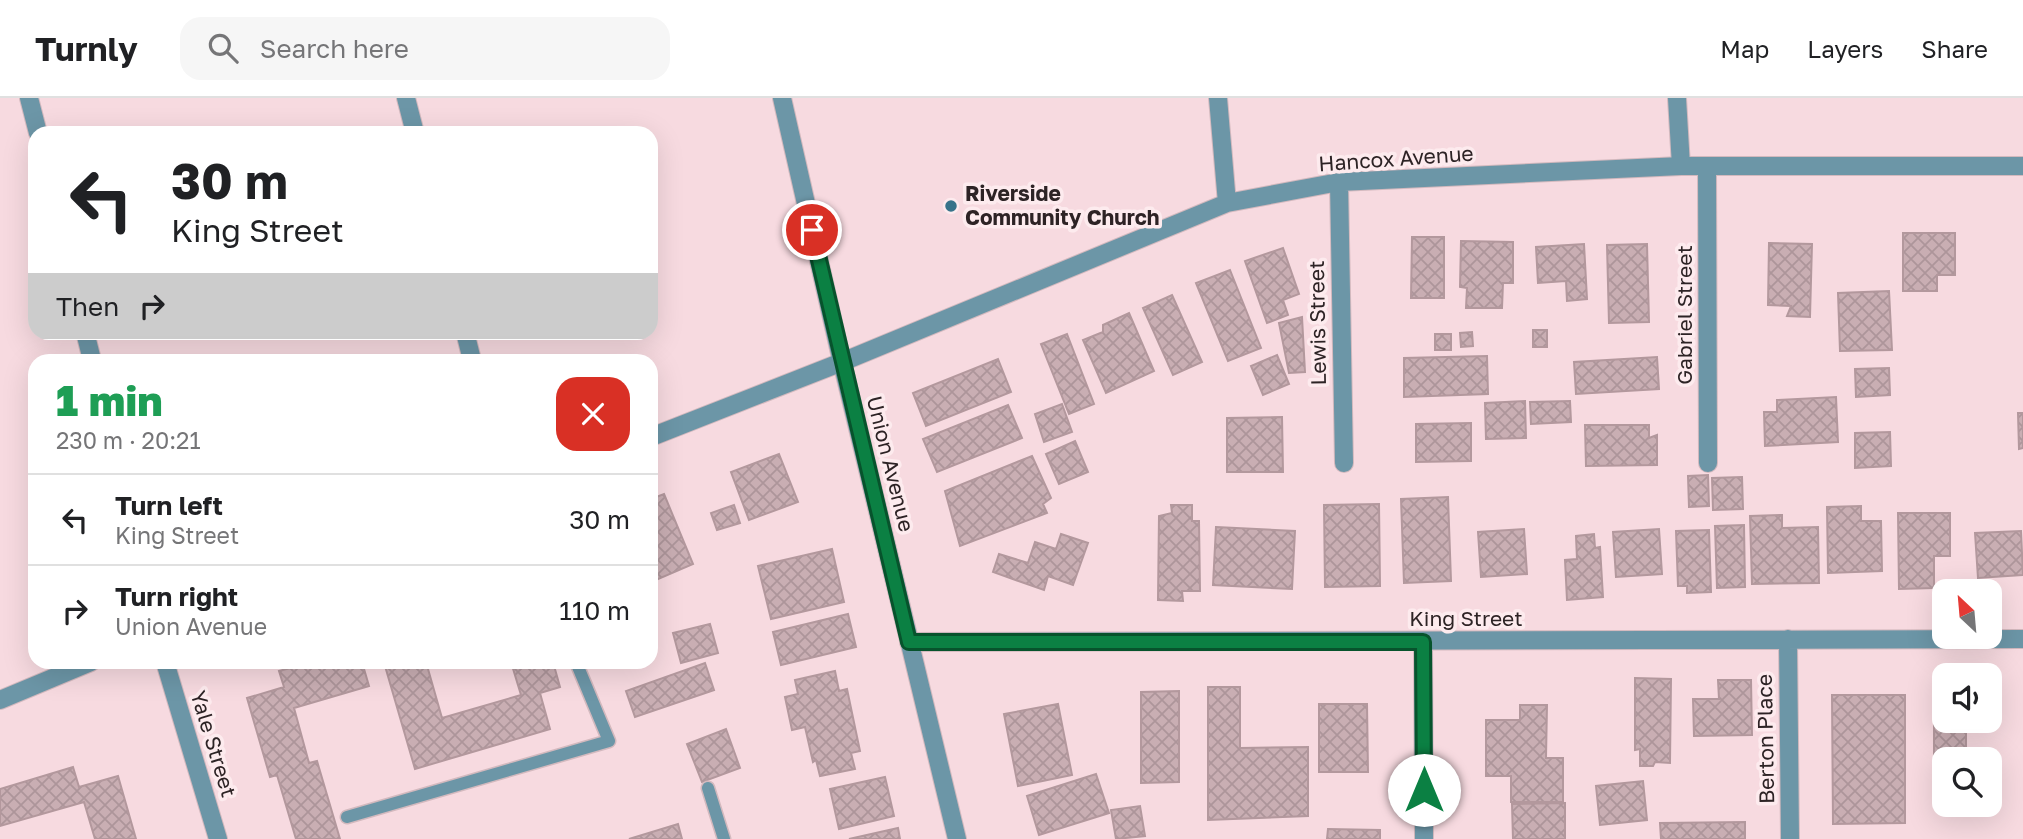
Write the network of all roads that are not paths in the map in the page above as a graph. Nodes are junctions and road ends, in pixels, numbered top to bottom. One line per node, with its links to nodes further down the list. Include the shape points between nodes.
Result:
1 (29, 98): 6 (street)
2 (406, 98): 7 (street)
3 (782, 98): 13 (street, Union Avenue)
4 (1218, 98): 12 (street)
5 (1677, 98): 8 (street)
6 (36, 126)
7 (413, 126)
8 (1681, 166): 9 (street, Hancox Avenue); 11 (street, Hancox Avenue)
9 (1707, 166): 10 (street, Hancox Avenue); 16 (street, Gabriel Street)
10 (2023, 166)
11 (1339, 182): 12 (street, Hancox Avenue); 15 (street, Lewis Street)
12 (1227, 204): 13 (street, Hancox Avenue)
13 (842, 362): 14 (street, Hancox Avenue); 19 (street, Union Avenue)
14 (658, 434)
15 (1344, 463)
16 (1708, 463)
17 (1788, 639): 18 (street, King Street); 20 (street, King Street); 31 (street, Berton Place)
18 (2023, 639)
19 (909, 642): 20 (street, King Street); 29 (street, Union Avenue)
20 (1423, 642): 30 (street)
21 (74, 669): 24 (street)
22 (167, 669): 27 (street, Yale Street)
23 (579, 669): 26 (lane, via 609,741)
24 (0, 700)
25 (708, 788): 28 (lane)
26 (347, 817)
27 (218, 839)
28 (724, 839)
29 (957, 839)
30 (1424, 839)
31 (1790, 839)

